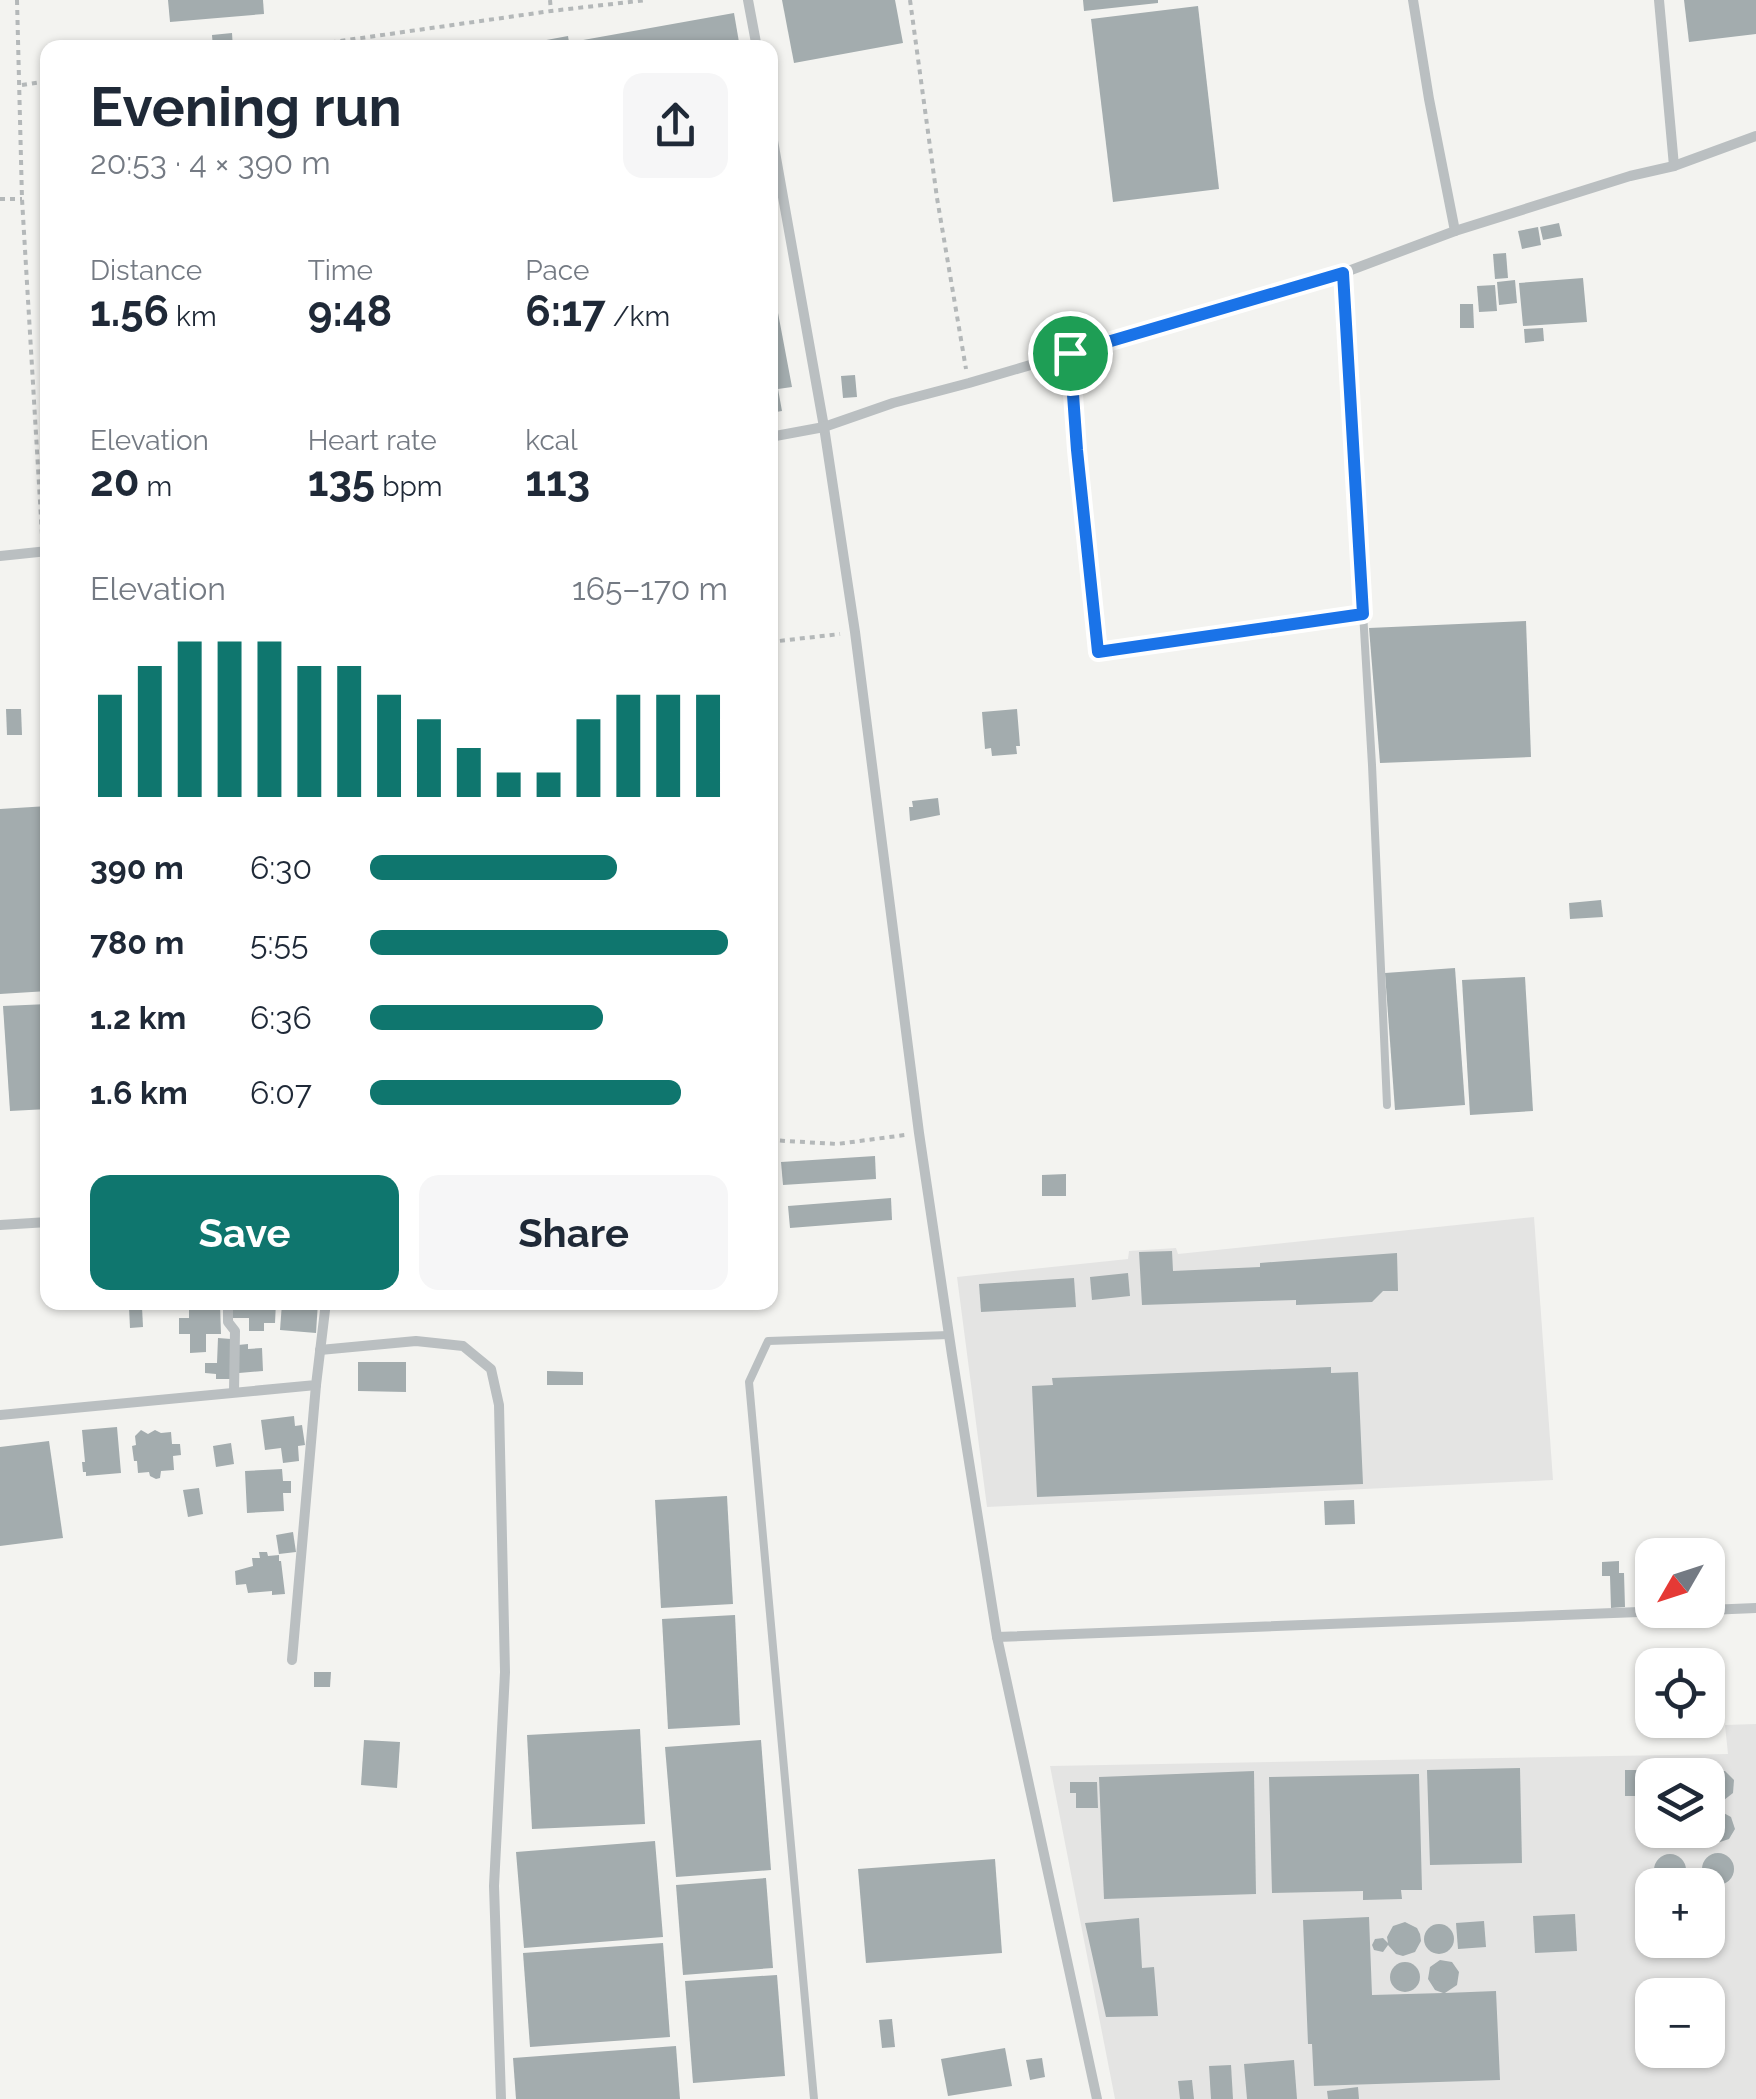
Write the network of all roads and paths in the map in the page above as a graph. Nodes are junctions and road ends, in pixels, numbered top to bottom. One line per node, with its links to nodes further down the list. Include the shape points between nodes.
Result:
1 (17, 0): 12 (path)
2 (550, 0): 8 (path)
3 (647, 0): 8 (path)
4 (748, 0): 10 (street)
5 (910, 0): 21 (path)
6 (1413, 0): 18 (street)
7 (1659, 0): 14 (street)
8 (551, 11): 9 (path)
9 (347, 40)
10 (756, 40)
11 (40, 82): 12 (path)
12 (20, 85): 17 (path)
13 (1756, 136): 14 (street)
14 (1674, 166): 18 (street)
15 (778, 169): 22 (street)
16 (0, 198): 17 (path)
17 (22, 198): 24 (path)
18 (1456, 231): 19 (street)
19 (1343, 273): 20 (street); 27 (lane)
20 (1070, 353): 21 (street); 27 (path, via 1098,652)
21 (969, 383): 22 (street)
22 (824, 427): 23 (street); 28 (street)
23 (778, 436)
24 (40, 475)
25 (40, 552): 26 (street)
26 (0, 556)
27 (1363, 614): 30 (lane)
28 (854, 632): 29 (path); 31 (street)
29 (778, 641)
30 (1387, 1106)
31 (919, 1133): 32 (path, via 837,1144); 37 (street)
32 (778, 1140)
33 (40, 1222): 34 (street)
34 (0, 1225)
35 (228, 1310): 40 (street, via 236,1331)
36 (325, 1310): 38 (street)
37 (949, 1335): 45 (street); 48 (lane, via 768,1341 749,1382)
38 (320, 1350): 39 (street); 47 (street, via 416,1341 463,1346 491,1370 499,1405 505,1672 494,1886)
39 (316, 1385): 40 (street); 46 (street)
40 (234, 1392): 41 (street)
41 (0, 1415)
42 (1756, 1608): 43 (street)
43 (1725, 1609)
44 (1635, 1612): 45 (street)
45 (997, 1637): 49 (street)
46 (292, 1660)
47 (501, 2099)
48 (814, 2099)
49 (1097, 2099)

